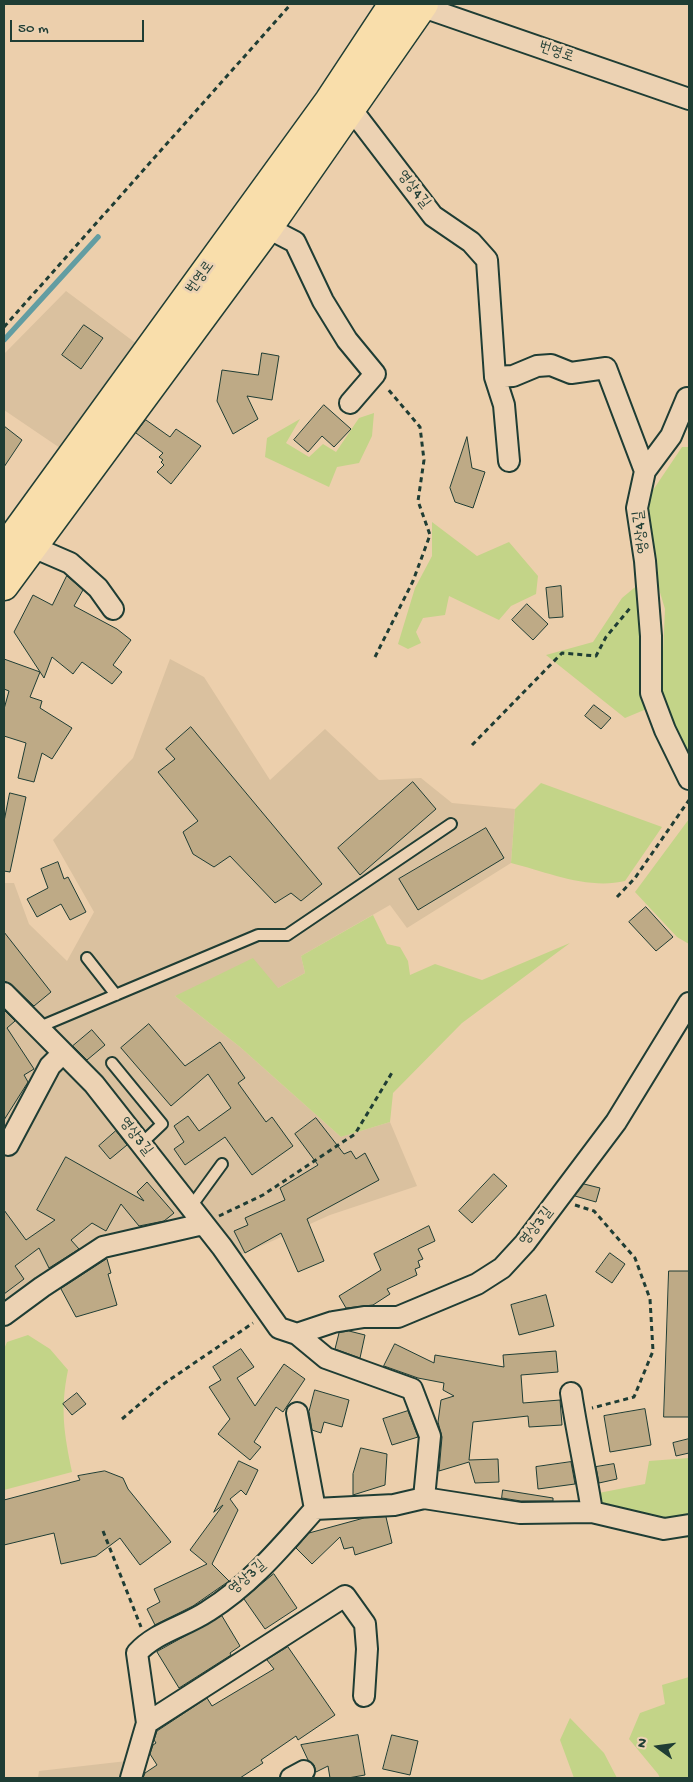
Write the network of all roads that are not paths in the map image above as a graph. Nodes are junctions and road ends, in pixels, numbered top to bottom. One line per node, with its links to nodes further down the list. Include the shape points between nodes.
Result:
1 (393, 4): 12 (main road, 번영로, via 329,101)
2 (424, 5): 3 (street, 번영로); 4 (main road, 번영로)
3 (689, 99)
4 (352, 110): 5 (main road, 번영로); 6 (street, 영상4길, via 433,216 471,242 487,260)
5 (268, 228): 8 (street, via 295,242 346,340 375,374); 11 (main road, 번영로)
6 (495, 377): 9 (street, 영상4길, via 504,405); 10 (street, via 512,376 537,366 551,365 571,373 606,368)
7 (687, 398): 10 (street, via 671,436)
8 (350, 403)
9 (509, 461)
10 (644, 471): 15 (street, 영상4길, via 637,508 651,636 652,693 665,730)
11 (33, 547): 13 (main road, 번영로); 14 (street, via 70,563 98,588)
12 (4, 549)
13 (4, 586)
14 (113, 609)
15 (689, 779)
16 (451, 824): 19 (lane, via 287,934 258,935)
17 (87, 958): 19 (lane)
18 (4, 993): 21 (street, 영상3길)
19 (116, 995): 21 (lane)
20 (689, 1003): 30 (street, 영상3길, via 616,1122 525,1243 502,1268 477,1284 398,1317 364,1317 333,1322)
21 (37, 1028): 22 (street, 영상3길)
22 (62, 1054): 24 (street, 영상3길, via 94,1084); 25 (street, via 50,1066)
23 (112, 1063): 24 (lane, via 162,1124)
24 (141, 1144): 27 (street, 영상3길)
25 (5, 1146)
26 (222, 1164): 27 (lane)
27 (190, 1208): 28 (street, 영상3길)
28 (203, 1224): 29 (street, via 103,1247); 30 (street, 영상3길, via 279,1328)
29 (4, 1315)
30 (298, 1334): 33 (street, 영상3길, via 326,1358 412,1390 430,1436)
31 (572, 1402): 35 (street)
32 (297, 1413): 34 (street)
33 (424, 1498): 34 (street, via 394,1505); 35 (street, via 520,1513)
34 (315, 1509): 38 (street, 영상3길, via 257,1574 208,1612 147,1641 137,1654)
35 (592, 1512): 36 (street, via 664,1529)
36 (689, 1526)
37 (364, 1696): 38 (street, via 365,1624 345,1596)
38 (147, 1723): 39 (street)
39 (131, 1778)

